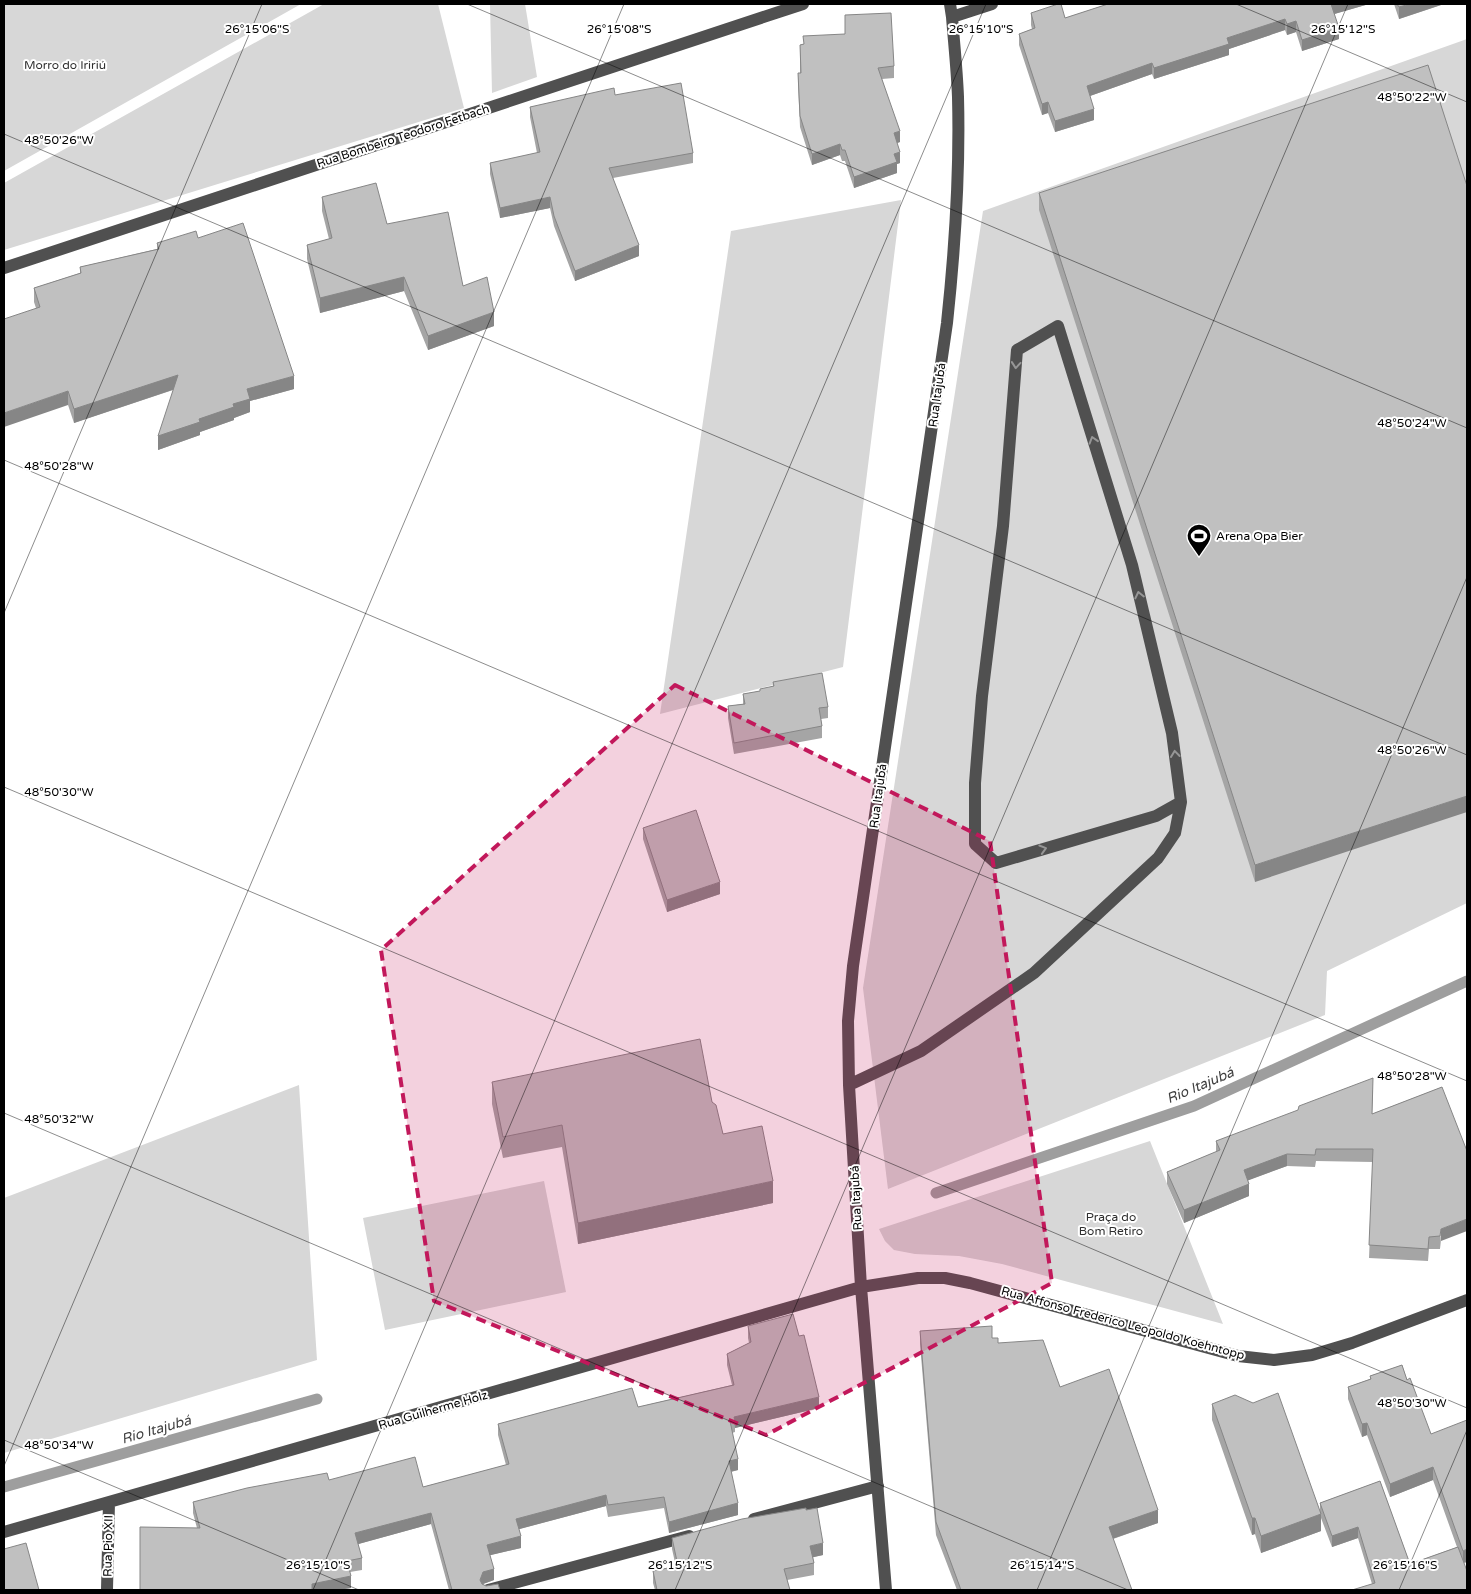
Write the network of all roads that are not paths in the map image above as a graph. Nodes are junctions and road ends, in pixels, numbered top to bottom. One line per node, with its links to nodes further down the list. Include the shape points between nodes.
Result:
1 (803, 4): 4 (street, Rua Bombeiro Teodoro Fetbach)
2 (992, 4): 3 (street)
3 (951, 10): 6 (street, Rua Itajubá, via 958,97 958,180 948,323 853,966 848,1021)
4 (4, 268)
5 (1181, 802): 5 (street, one-way to 5, via 1172,733 1132,565 1058,326 1017,350 1003,526 982,696 975,783 975,844 996,863 1156,816); 6 (street, via 1175,833 1158,858 1034,973 921,1051)
6 (849, 1084): 7 (street, Rua Itajubá)
7 (861, 1287): 8 (street, Rua Affonso Frederico Leopoldo Koehntopp, via 918,1278 945,1278 1238,1356 1274,1360 1312,1355 1352,1343); 9 (street, Rua Itajubá); 10 (street, Rua Guilherme Holz)
8 (1467, 1300)
9 (878, 1486): 11 (street); 16 (street, Rua Itajubá)
10 (109, 1502): 12 (street, Rua Guilherme Holz); 14 (street, Rua Pio XII)
11 (744, 1521)
12 (4, 1532)
13 (697, 1534): 15 (street)
14 (107, 1590)
15 (488, 1590)
16 (886, 1590)

